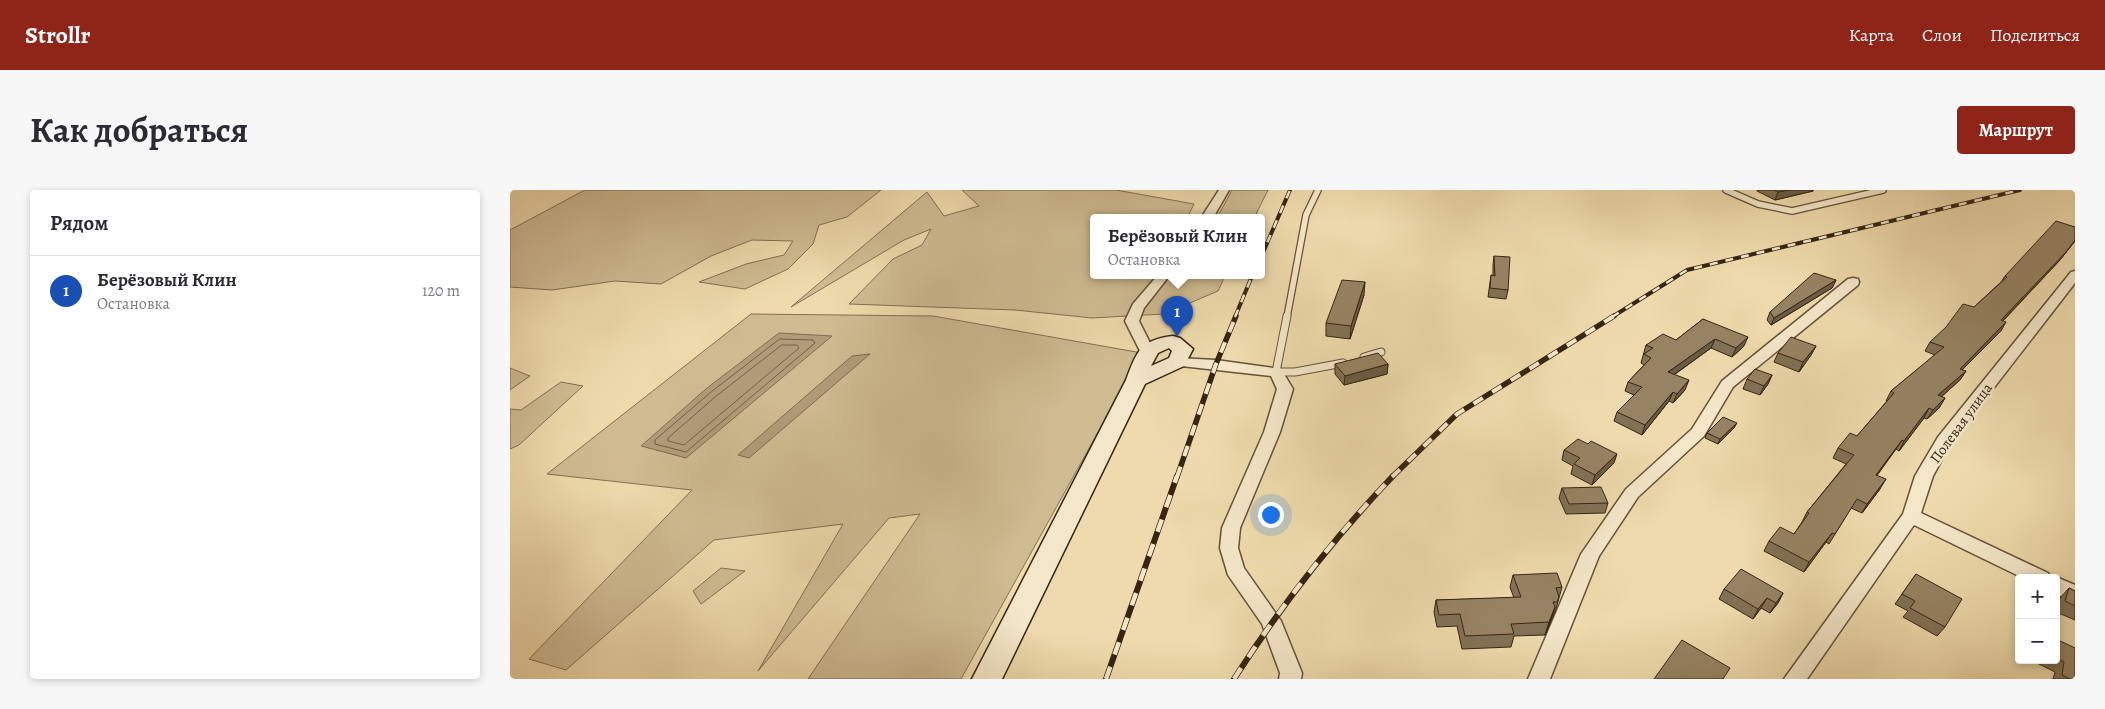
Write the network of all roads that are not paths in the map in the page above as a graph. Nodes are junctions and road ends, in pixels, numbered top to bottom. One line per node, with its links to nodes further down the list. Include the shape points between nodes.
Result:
1 (1224, 190): 5 (street)
2 (1318, 190): 12 (lane, via 1306,215)
3 (1726, 190): 4 (lane, via 1764,207 1792,211)
4 (1883, 190)
5 (1209, 214)
6 (2075, 274): 14 (street, Полевая улица, via 1944,441 1924,476)
7 (1161, 279): 9 (street, via 1138,307 1132,321)
8 (1853, 282): 20 (street, via 1727,384 1698,432 1632,493 1590,554)
9 (1147, 351): 11 (street, via 1157,343 1173,342 1182,349); 13 (street)
10 (1381, 352): 12 (lane, via 1321,368)
11 (1177, 362): 12 (street); 13 (street)
12 (1276, 372): 19 (street, via 1285,389 1272,432 1231,528 1229,548 1235,570 1271,621 1291,674)
13 (1136, 380): 18 (street)
14 (1911, 516): 15 (street); 21 (street, Полевая улица)
15 (2033, 574)
16 (2060, 587): 17 (street)
17 (2075, 594)
18 (986, 679)
19 (1290, 679)
20 (1539, 679)
21 (1794, 679)

